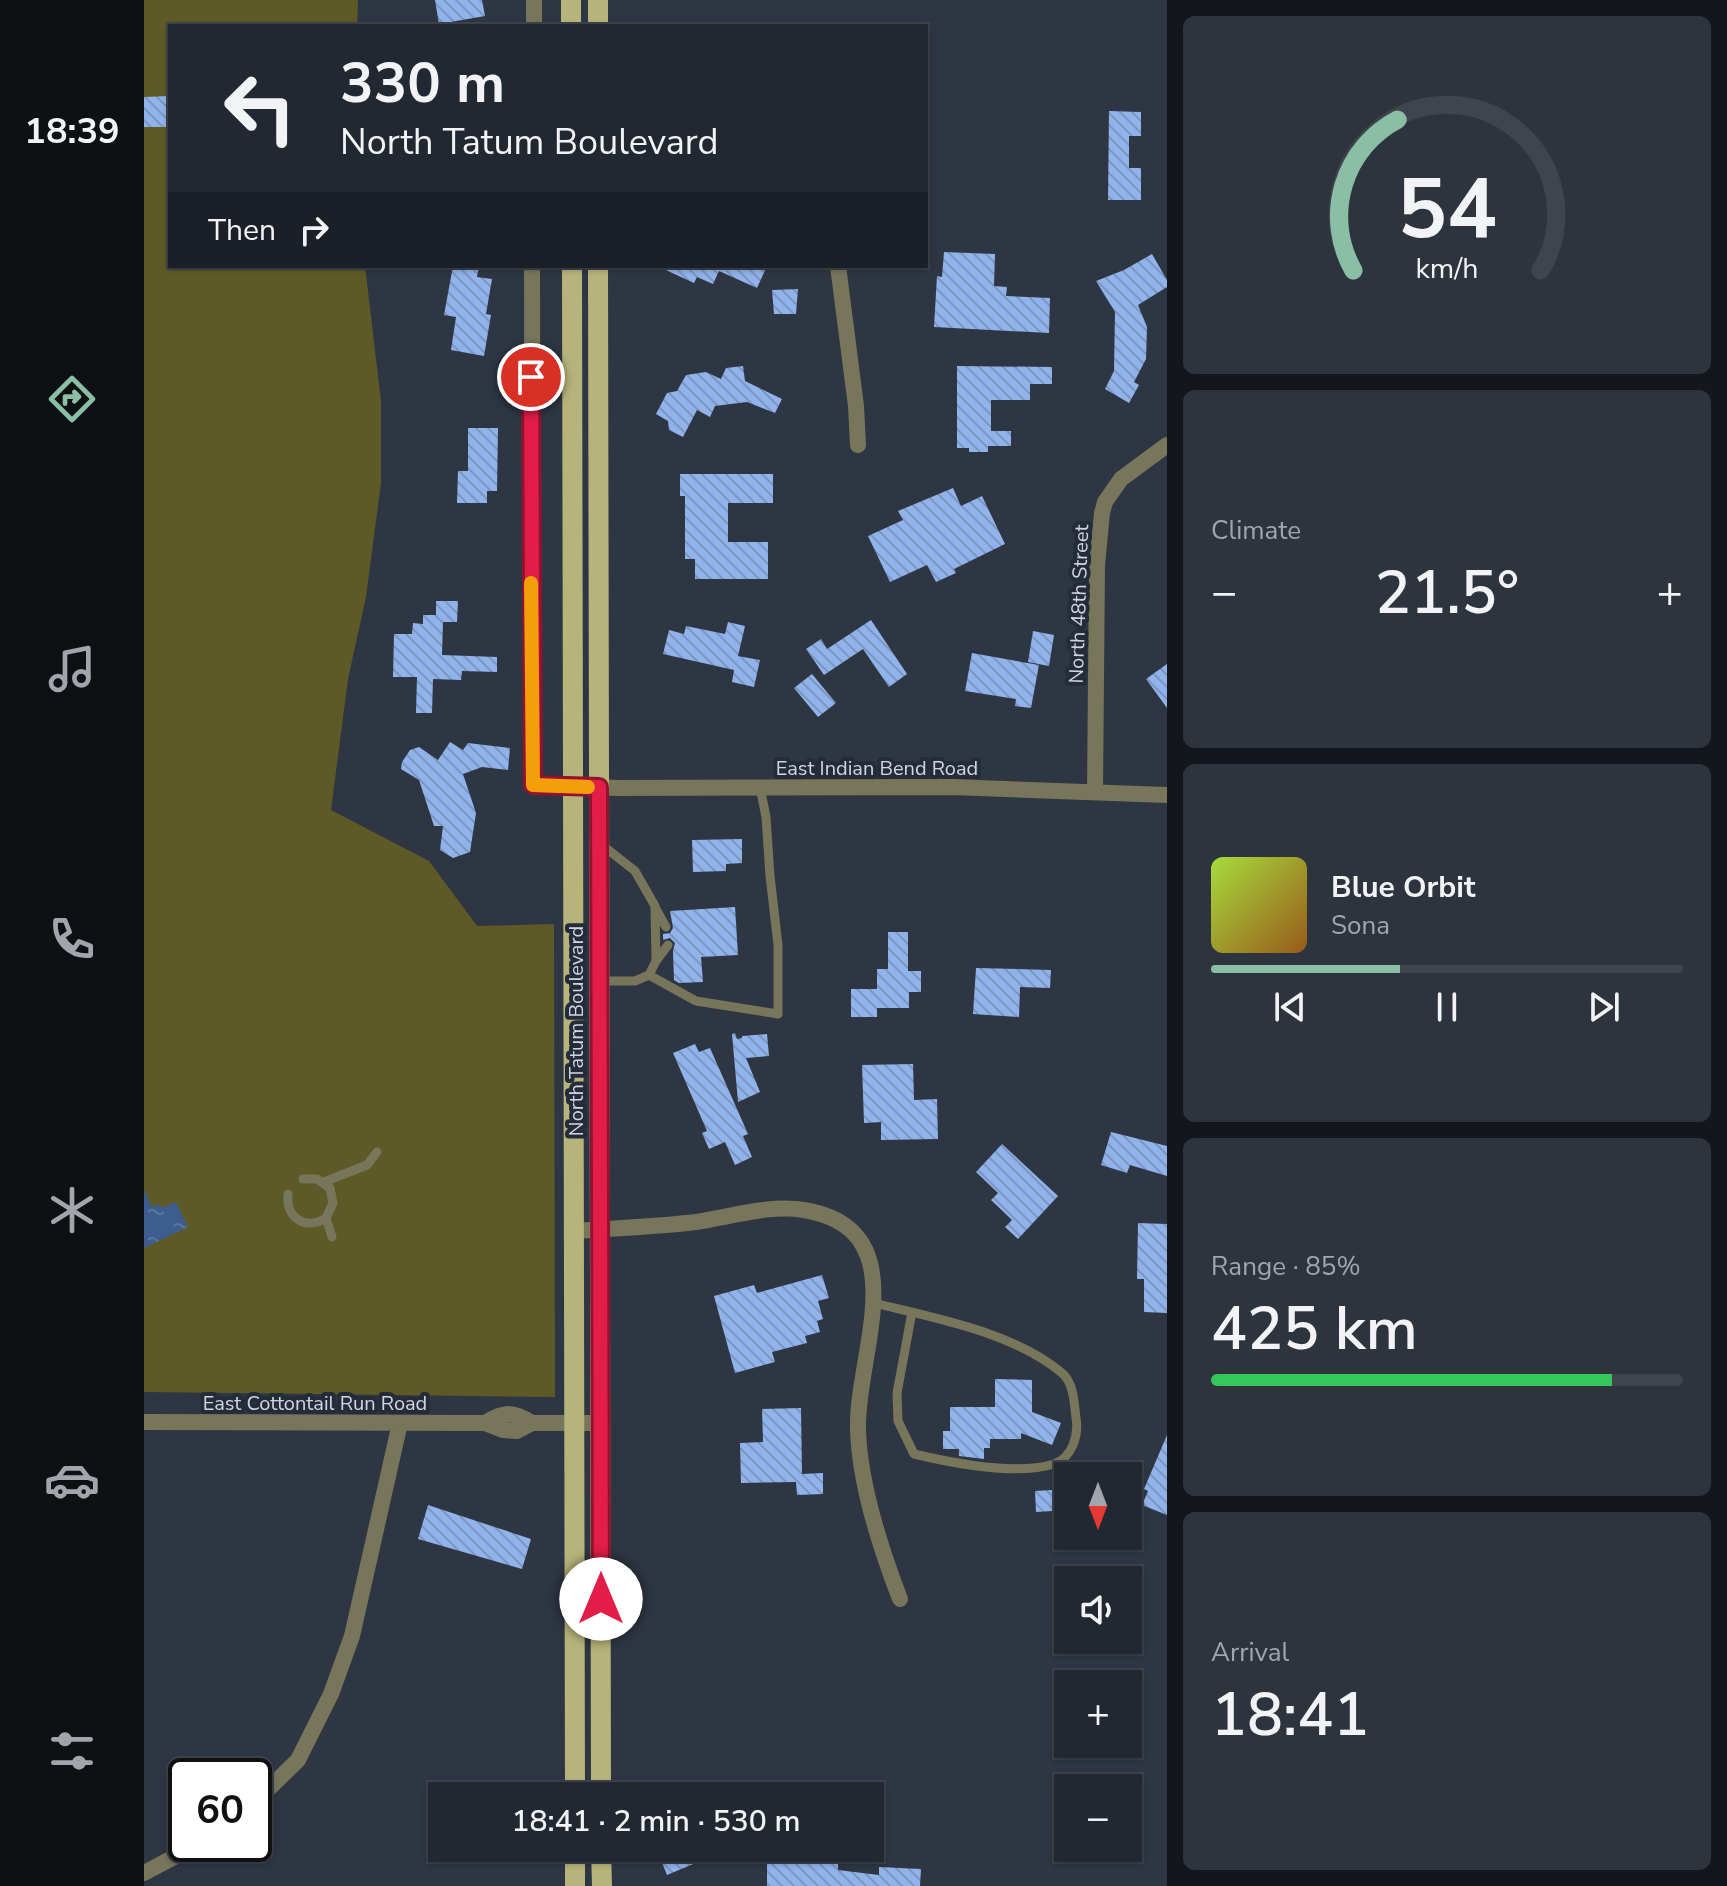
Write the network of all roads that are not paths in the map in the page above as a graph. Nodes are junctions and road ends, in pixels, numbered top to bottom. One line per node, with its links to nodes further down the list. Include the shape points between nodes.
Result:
1 (534, 0): 4 (street)
2 (571, 0): 5 (main road)
3 (598, 0): 6 (main road)
4 (534, 24)
5 (571, 24)
6 (598, 24)
7 (532, 268): 13 (street, via 533,785)
8 (572, 268): 13 (main road, North Tatum Boulevard)
9 (598, 268): 13 (main road, North Tatum Boulevard)
10 (838, 268): 11 (street)
11 (858, 445)
12 (1167, 445): 15 (street, North 48th Street, via 1121,479 1102,513)
13 (586, 787): 14 (street, East Indian Bend Road); 17 (main road, North Tatum Boulevard); 30 (main road, North Tatum Boulevard)
14 (760, 787): 15 (street, East Indian Bend Road); 22 (lane, via 778,945 778,1014 696,1001)
15 (1095, 792): 16 (street, East Indian Bend Road)
16 (1167, 795)
17 (600, 843): 18 (lane, via 635,871); 23 (main road, North Tatum Boulevard)
18 (655, 906): 19 (lane); 21 (lane)
19 (666, 927)
20 (668, 945): 21 (lane)
21 (656, 961): 22 (lane)
22 (649, 975): 23 (lane, via 635,981)
23 (600, 981): 29 (main road, North Tatum Boulevard)
24 (377, 1152): 26 (lane, via 367,1165)
25 (303, 1179): 26 (lane)
26 (324, 1182): 28 (lane, via 333,1195)
27 (288, 1194): 28 (lane, via 288,1208 297,1220 311,1224)
28 (326, 1218): 31 (lane)
29 (600, 1229): 30 (street); 32 (street, via 781,1209 824,1214 842,1224 864,1248 874,1277); 37 (main road, North Tatum Boulevard)
30 (574, 1231): 36 (main road, North Tatum Boulevard)
31 (332, 1237)
32 (874, 1303): 33 (lane); 38 (street, via 858,1428 862,1471)
33 (912, 1312): 33 (lane, via 1025,1347 1065,1375 1078,1429 1068,1455 1054,1463 1022,1467 966,1466 914,1454 898,1421 897,1393)
34 (144, 1422): 35 (street, East Cottontail Run Road)
35 (400, 1423): 36 (street, East Cottontail Run Road, via 485,1423 517,1431 532,1423); 41 (street, via 352,1636 298,1760)
36 (575, 1423): 37 (street, East Cottontail Run Road); 39 (main road, North Tatum Boulevard)
37 (601, 1423): 40 (main road, North Tatum Boulevard)
38 (900, 1599)
39 (575, 1782)
40 (601, 1782)
41 (272, 1785)
42 (168, 1862): 45 (street)
43 (575, 1862): 46 (main road)
44 (601, 1862): 47 (main road)
45 (144, 1873)
46 (575, 1886)
47 (602, 1886)

